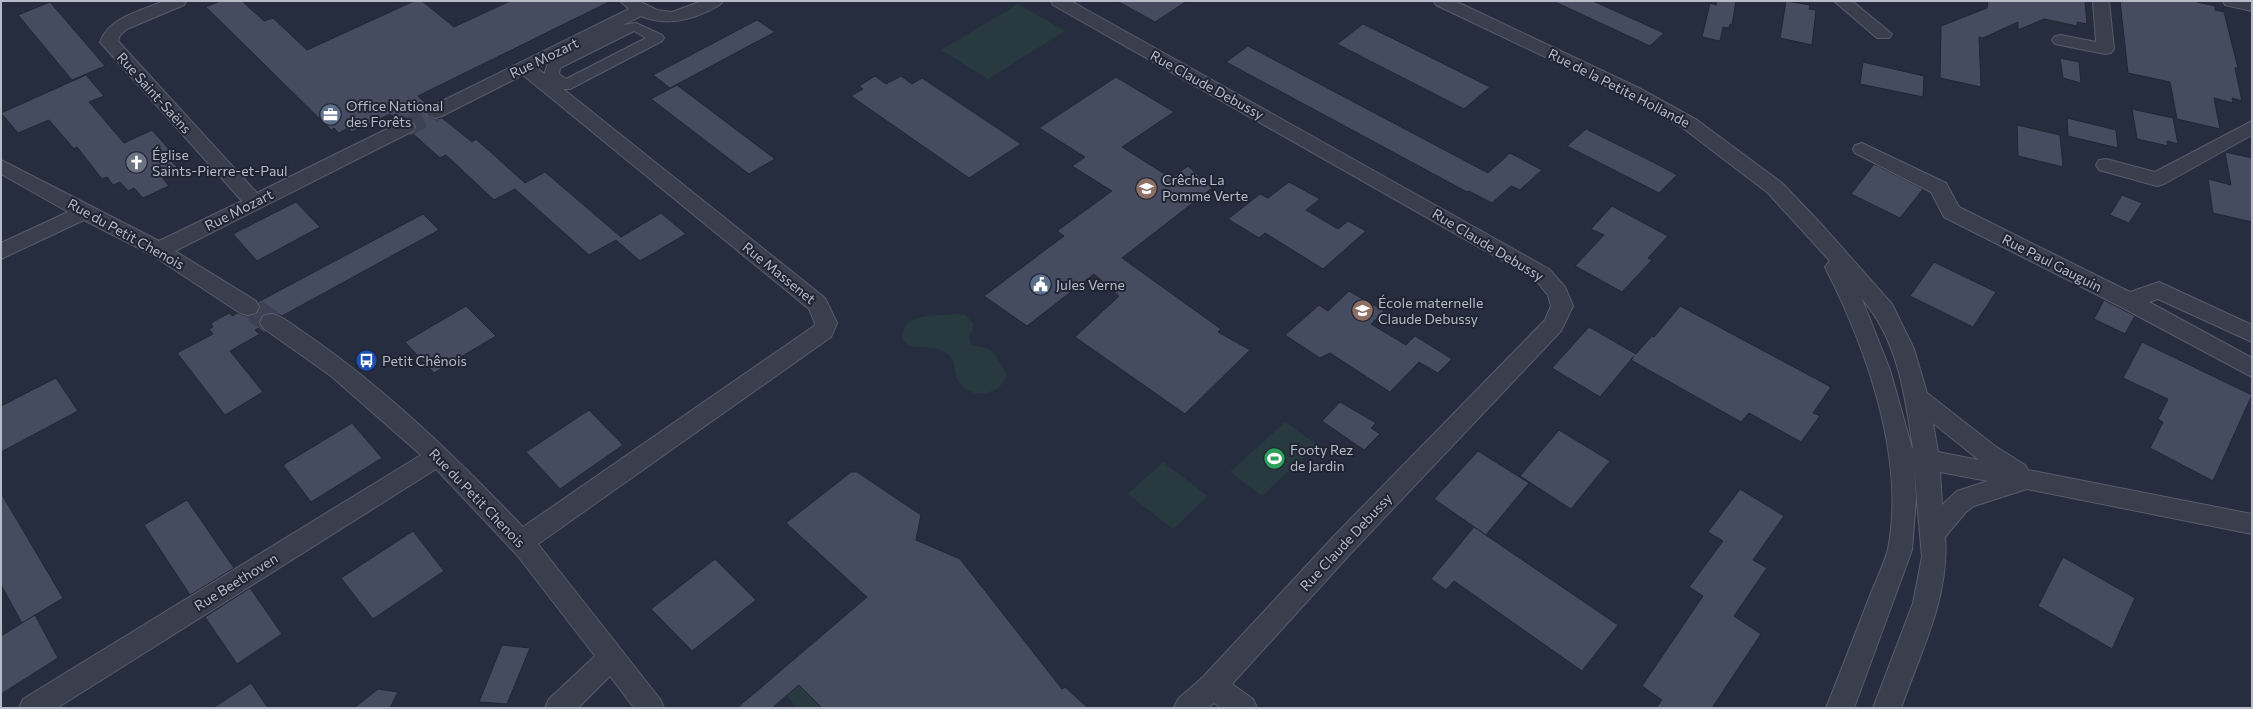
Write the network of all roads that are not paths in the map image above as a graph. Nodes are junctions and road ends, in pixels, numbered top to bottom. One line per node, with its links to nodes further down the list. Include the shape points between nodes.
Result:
1 (178, 1): 20 (street, Rue Saint-Saëns, via 121,25 112,33 109,42)
2 (715, 1): 8 (street, via 692,13 672,18 656,17)
3 (1059, 1): 39 (street, Rue Claude Debussy, via 1542,274 1558,292 1562,306 1553,325 1229,666)
4 (1442, 1): 22 (street, Rue de la Petite Hollande, via 1633,92 1690,124 1775,188)
5 (1842, 1): 10 (street)
6 (2101, 1): 12 (street, via 2106,49)
7 (2231, 1): 9 (street)
8 (634, 5): 13 (street, Rue Mozart)
9 (2252, 6)
10 (1883, 34)
11 (657, 38): 11 (street, via 565,86 551,74 553,66 626,28 636,27)
12 (2061, 40)
13 (525, 68): 14 (street, Rue Mozart); 37 (street, Rue Massenet, via 817,304 826,322 823,331 817,336)
14 (435, 112)
15 (406, 127): 20 (street, Rue Mozart)
16 (2252, 127): 18 (street, via 2157,179)
17 (1862, 149): 25 (street, Rue Paul Gauguin, via 1939,188 1951,212)
18 (2106, 165)
19 (1, 166): 21 (street, Rue du Petit Chenois)
20 (255, 203): 23 (street, Rue Mozart)
21 (84, 212): 23 (street, Rue du Petit Chenois); 24 (street)
22 (1815, 230): 30 (street, Rue de la Petite Hollande, via 1884,310 1904,349); 31 (street, Rue de la Petite Hollande, via 1858,311 1880,370)
23 (159, 250): 26 (street, Rue du Petit Chenois)
24 (1, 252)
25 (2129, 301): 28 (street, via 2159,290); 29 (street, Rue Paul Gauguin)
26 (248, 307)
27 (271, 322): 32 (street, Rue du Petit Chenois, via 356,384 402,421)
28 (2252, 334)
29 (2252, 368)
30 (1917, 398): 33 (street, Rue de la Petite Hollande); 34 (street, via 1987,453)
31 (1902, 455): 33 (street); 45 (street, Rue de la Petite Hollande, via 1904,498 1900,550)
32 (438, 456): 37 (street, Rue du Petit Chenois); 40 (street, Rue Beethoven)
33 (1927, 459): 34 (street); 36 (street, Rue de la Petite Hollande)
34 (2029, 479): 35 (street); 36 (street, via 1966,498)
35 (2252, 524)
36 (1932, 535): 46 (street, Rue de la Petite Hollande, via 1934,557 1926,603)
37 (521, 542): 38 (street, Rue du Petit Chenois)
38 (612, 657): 41 (street); 42 (street, Rue du Petit Chenois)
39 (1213, 686): 43 (street, Rue Claude Debussy); 44 (street)
40 (33, 708)
41 (559, 708)
42 (650, 708)
43 (1188, 708)
44 (1243, 708)
45 (1840, 708)
46 (1887, 708)

